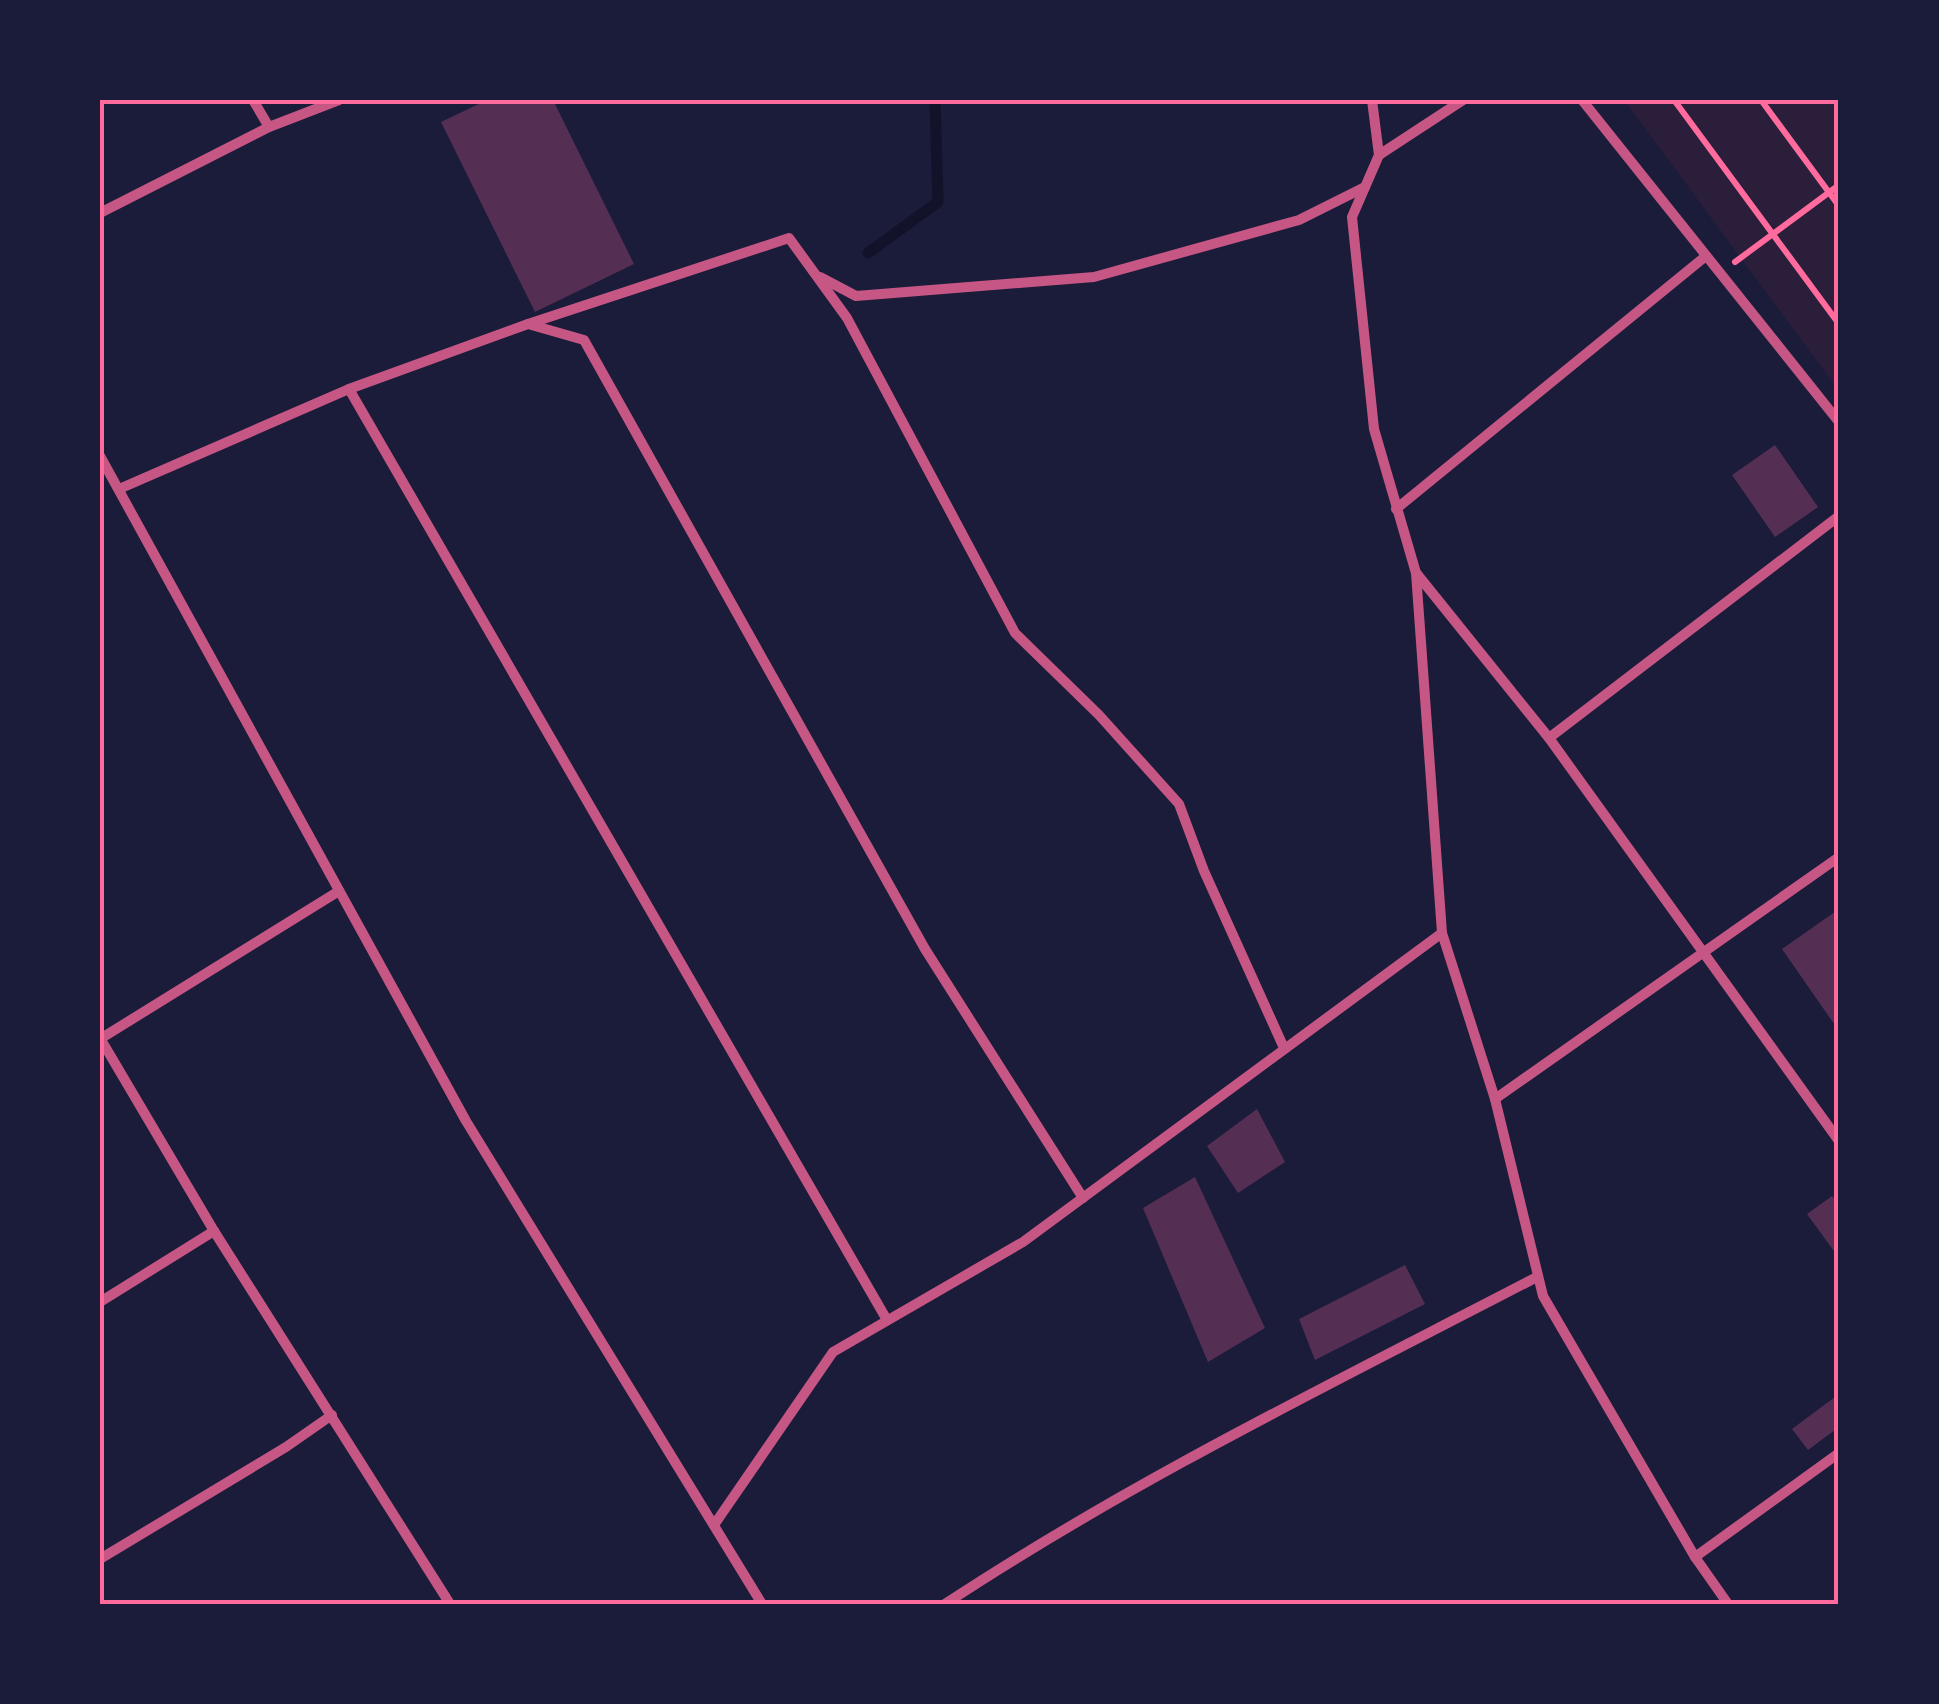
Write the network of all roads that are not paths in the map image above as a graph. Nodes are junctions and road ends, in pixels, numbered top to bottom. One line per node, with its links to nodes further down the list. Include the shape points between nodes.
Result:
1 (253, 100): 6 (street)
2 (339, 100): 6 (street)
3 (1372, 100): 7 (street)
4 (1464, 100): 7 (street)
5 (1582, 100): 10 (street)
6 (269, 127): 9 (street)
7 (1379, 154): 8 (street)
8 (1366, 187): 11 (street, via 1299,220 1094,277 856,296); 17 (street, via 1352,217 1374,429)
9 (100, 214)
10 (1706, 256): 14 (street); 17 (street)
11 (815, 274): 12 (street, via 789,238); 26 (street, via 847,318 1015,633 1179,804)
12 (528, 324): 13 (street); 29 (street, via 584,340 925,949)
13 (349, 389): 16 (street); 33 (street)
14 (1839, 422)
15 (102, 464): 16 (street)
16 (118, 489): 22 (street)
17 (1396, 510): 19 (street)
18 (1839, 516): 20 (street)
19 (1416, 573): 20 (street); 23 (street)
20 (1549, 738): 24 (street)
21 (1839, 857): 24 (street)
22 (339, 892): 25 (street); 36 (street, via 466,1121)
23 (1442, 933): 26 (street); 27 (street)
24 (1702, 951): 27 (street); 28 (street)
25 (100, 1039): 30 (street)
26 (1284, 1048): 29 (street)
27 (1495, 1099): 31 (street)
28 (1839, 1141)
29 (1083, 1198): 33 (street, via 1023,1242)
30 (214, 1231): 32 (street); 34 (street)
31 (1537, 1277): 37 (street); 41 (street, via 1193,1457)
32 (100, 1302)
33 (888, 1320): 36 (street, via 834,1352)
34 (332, 1415): 38 (street); 39 (street)
35 (1839, 1453): 37 (street)
36 (714, 1525): 40 (street)
37 (1695, 1557): 42 (street)
38 (100, 1559)
39 (450, 1604)
40 (762, 1604)
41 (945, 1604)
42 (1728, 1604)

